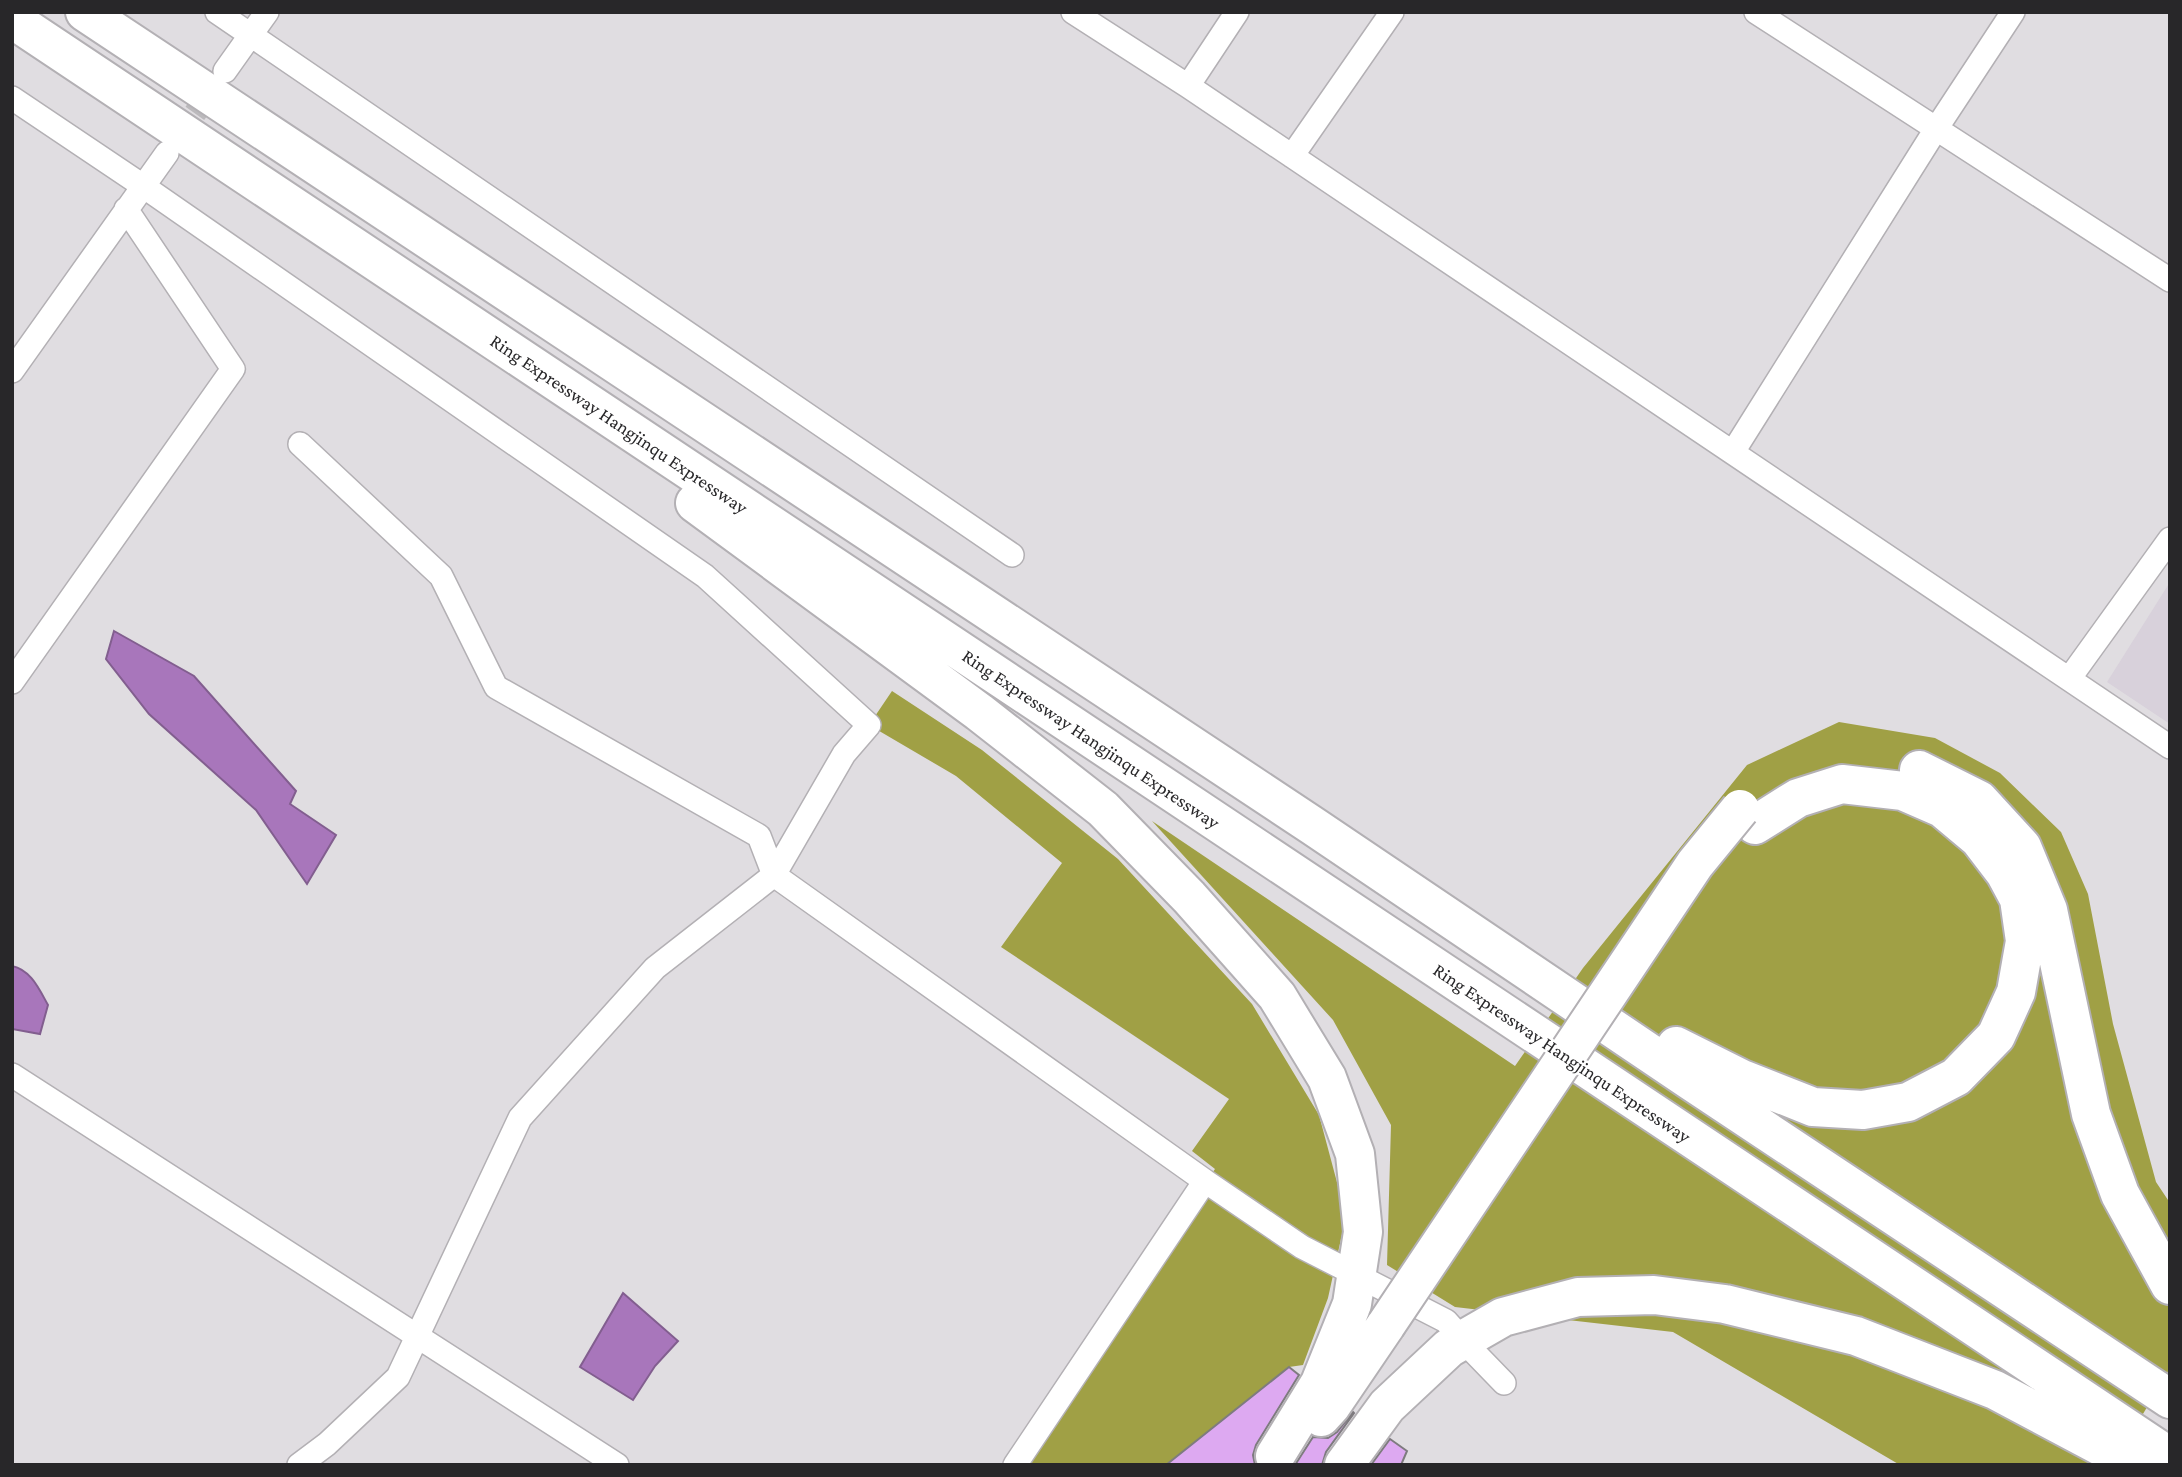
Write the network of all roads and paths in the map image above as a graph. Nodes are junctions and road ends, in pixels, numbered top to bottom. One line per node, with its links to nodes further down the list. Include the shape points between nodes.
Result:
1 (85, 12): 31 (highway)
2 (217, 12): 10 (street)
3 (267, 12): 10 (street)
4 (1073, 12): 12 (street)
5 (1237, 12): 12 (street)
6 (1392, 12): 16 (street)
7 (1756, 12): 14 (street)
8 (2013, 12): 14 (street)
9 (12, 19): 19 (highway, Ring Expressway Hangjinqu Expressway)
10 (251, 35): 11 (street); 25 (street)
11 (225, 71)
12 (1188, 86): 16 (street)
13 (12, 98): 17 (street)
14 (1936, 129): 20 (street); 23 (street)
15 (167, 153): 17 (street)
16 (1292, 156): 23 (street)
17 (143, 186): 18 (street); 30 (street, via 705,576 869,725 844,754)
18 (126, 209): 21 (street); 27 (street, via 233,369)
19 (309, 216): 43 (highway, Ring Expressway Hangjinqu Expressway); 44 (highway, via 478,348 979,712 1103,809 1277,996 1327,1077 1355,1154 1363,1232 1352,1304 1320,1383)
20 (2170, 280)
21 (12, 371)
22 (300, 443): 30 (street, via 442,576 496,687 759,836)
23 (1732, 452): 26 (street)
24 (2170, 539): 26 (street)
25 (1012, 555)
26 (2069, 679): 28 (street)
27 (12, 682)
28 (2170, 747)
29 (1748, 817): 31 (highway, via 1842,784 1903,791 1942,808 1985,848 2019,899 2025,941 2016,992 1996,1036 1956,1077 1908,1101 1863,1110 1813,1107 1742,1079); 36 (highway, via 1799,773 1862,762 1920,770 1979,800 2022,847 2048,910 2091,1114 2119,1194); 38 (highway, bridge, via 1695,864)
30 (774, 875): 33 (street); 39 (street, via 655,968 520,1118)
31 (1543, 980): 42 (highway)
32 (12, 1075): 39 (street)
33 (1205, 1181): 34 (street, via 1302,1247); 47 (street)
34 (1345, 1269)
35 (1368, 1281): 37 (street, via 1446,1321)
36 (2170, 1285)
37 (1454, 1330)
38 (1394, 1332): 44 (highway, via 1331,1406); 48 (highway)
39 (417, 1336): 45 (street, via 398,1377); 46 (street)
40 (1472, 1349): 41 (street)
41 (1504, 1383)
42 (2170, 1399)
43 (2170, 1457)
44 (1269, 1460)
45 (299, 1465)
46 (617, 1465)
47 (1015, 1465)
48 (1321, 1465)
49 (1344, 1465): 50 (highway, via 1387,1406 1449,1348 1503,1317 1578,1297 1654,1295 1725,1304 1856,1336 1995,1390)
50 (2136, 1465)

